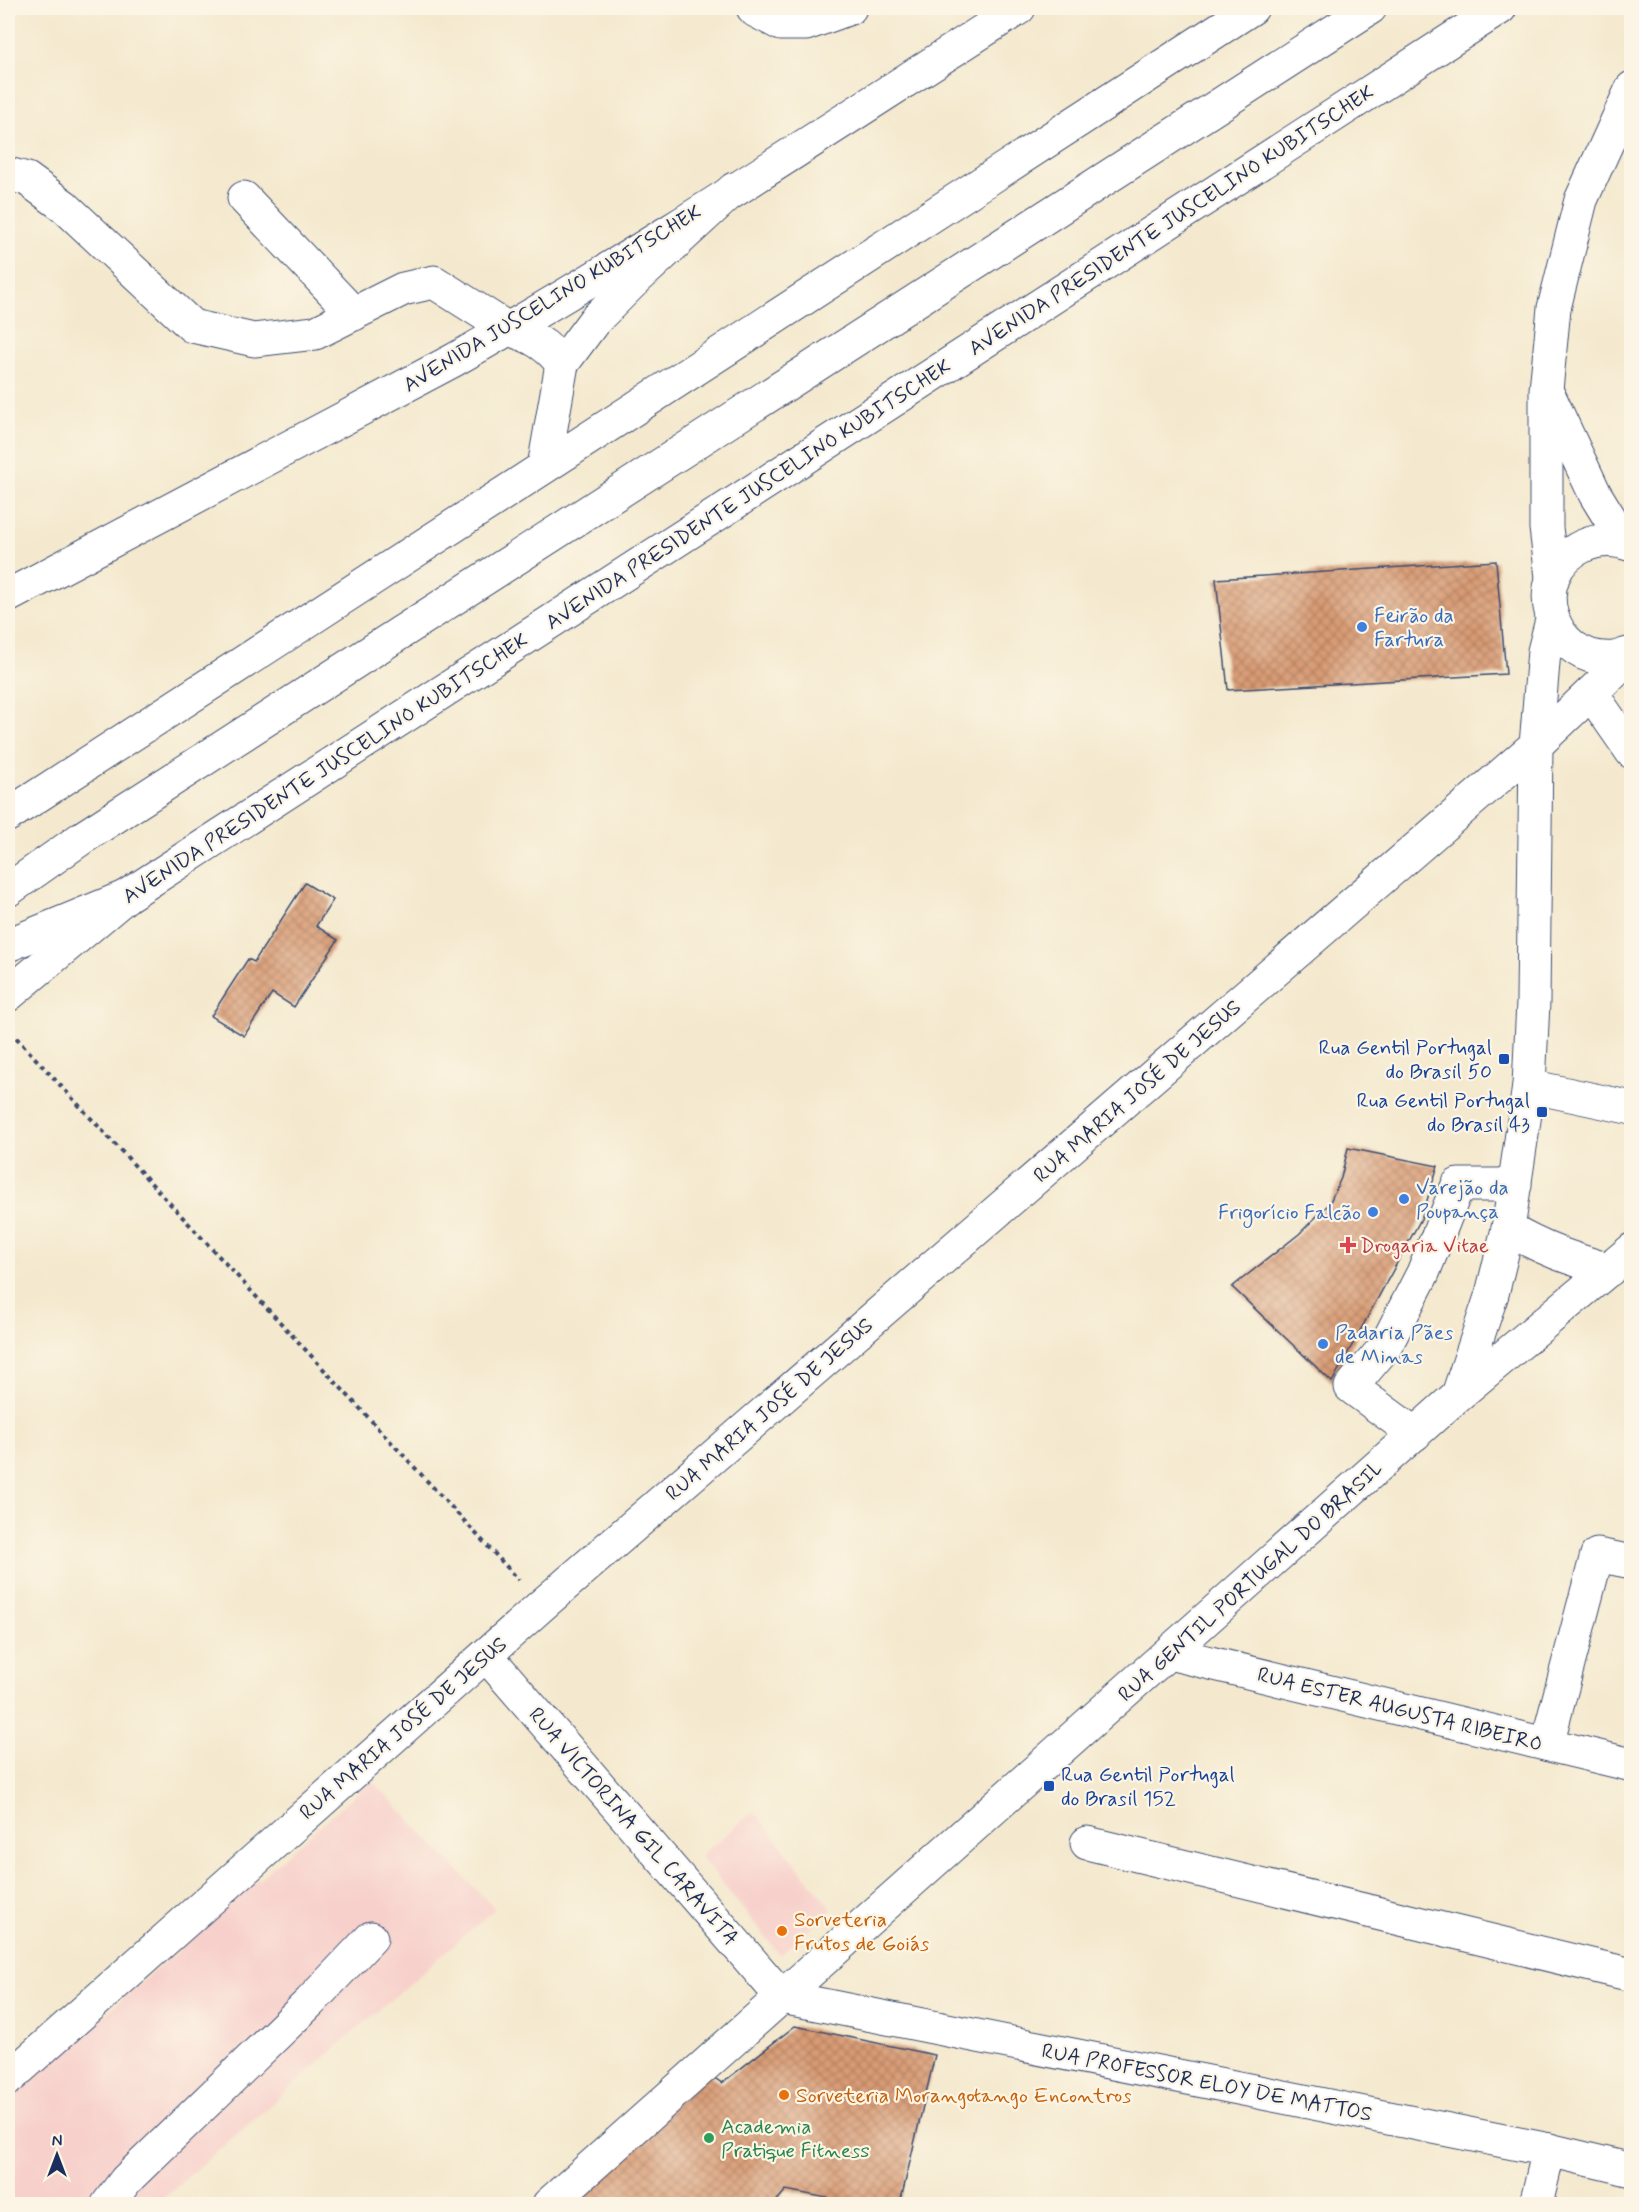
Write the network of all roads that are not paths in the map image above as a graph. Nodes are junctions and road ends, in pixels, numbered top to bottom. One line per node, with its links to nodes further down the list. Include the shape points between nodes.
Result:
1 (753, 8): 2 (main road, via 781,24 806,24)
2 (850, 8)
3 (1019, 8): 9 (main road, AVENIDA JUSCELINO KUBITSCHEK)
4 (1252, 8): 15 (main road)
5 (1370, 8): 25 (main road, via 82,838)
6 (1500, 8): 26 (main road, AVENIDA PRESIDENTE JUSCELINO KUBITSCHEK)
7 (1632, 88): 14 (main road, via 1581,200 1554,308)
8 (8, 174): 11 (main road, via 27,179 64,206 192,326 254,340 315,333)
9 (734, 189): 12 (main road, AVENIDA JUSCELINO KUBITSCHEK); 13 (main road, via 594,321)
10 (244, 198): 11 (main road)
11 (354, 314): 12 (main road, via 403,290 434,282)
12 (508, 329): 13 (main road, via 544,344); 18 (main road, AVENIDA JUSCELINO KUBITSCHEK)
13 (562, 363): 15 (main road)
14 (1546, 390): 16 (main road, via 1595,494); 17 (main road, via 1546,528)
15 (544, 467): 24 (main road)
16 (1628, 544): 17 (main road, via 1608,540 1583,546 1562,562)
17 (1552, 577): 19 (main road, via 1548,598)
18 (8, 596)
19 (1552, 620): 20 (main road, via 1576,650 1614,658); 22 (main road, RUA GENTIL PORTUGAL DO BRASIL, via 1544,651)
20 (1632, 653): 21 (main road)
21 (1591, 693): 22 (main road); 23 (main road)
22 (1536, 745): 29 (main road, RUA GENTIL PORTUGAL DO BRASIL); 40 (main road, RUA MARIA JOSÉ DE JESUS)
23 (1632, 752)
24 (8, 815)
25 (8, 890)
26 (125, 897): 27 (main road); 28 (main road, AVENIDA PRESIDENTE JUSCELINO KUBITSCHEK)
27 (8, 945)
28 (8, 995)
29 (1529, 1086): 30 (main road); 31 (main road, RUA GENTIL PORTUGAL DO BRASIL)
30 (1632, 1108)
31 (1515, 1185): 32 (main road, RUA GENTIL PORTUGAL DO BRASIL); 35 (main road, via 1458,1185 1423,1274 1385,1347 1351,1387)
32 (1508, 1229): 33 (main road, via 1572,1260); 34 (main road, RUA GENTIL PORTUGAL DO BRASIL, via 1492,1294)
33 (1620, 1260): 34 (main road)
34 (1458, 1395): 35 (main road, RUA GENTIL PORTUGAL DO BRASIL)
35 (1415, 1434): 39 (main road, RUA GENTIL PORTUGAL DO BRASIL)
36 (1632, 1545): 37 (main road)
37 (1597, 1555): 38 (main road); 41 (main road)
38 (1632, 1562)
39 (1169, 1653): 41 (main road, RUA ESTER AUGUSTA RIBEIRO); 46 (main road, RUA GENTIL PORTUGAL DO BRASIL)
40 (486, 1655): 46 (main road, RUA VICTORINA GIL CARAVITA); 47 (main road, RUA MARIA JOSÉ DE JESUS)
41 (1547, 1744): 42 (main road, RUA ESTER AUGUSTA RIBEIRO)
42 (1632, 1765)
43 (1087, 1843): 45 (main road)
44 (371, 1938): 50 (main road, via 126,2180)
45 (1632, 1975)
46 (782, 1997): 48 (main road, RUA PROFESSOR ELOY DE MATTOS); 51 (main road, RUA GENTIL PORTUGAL DO BRASIL)
47 (8, 2079)
48 (1549, 2150): 49 (main road, RUA PROFESSOR ELOY DE MATTOS); 52 (main road)
49 (1632, 2170)
50 (108, 2205)
51 (549, 2205)
52 (1536, 2205)

